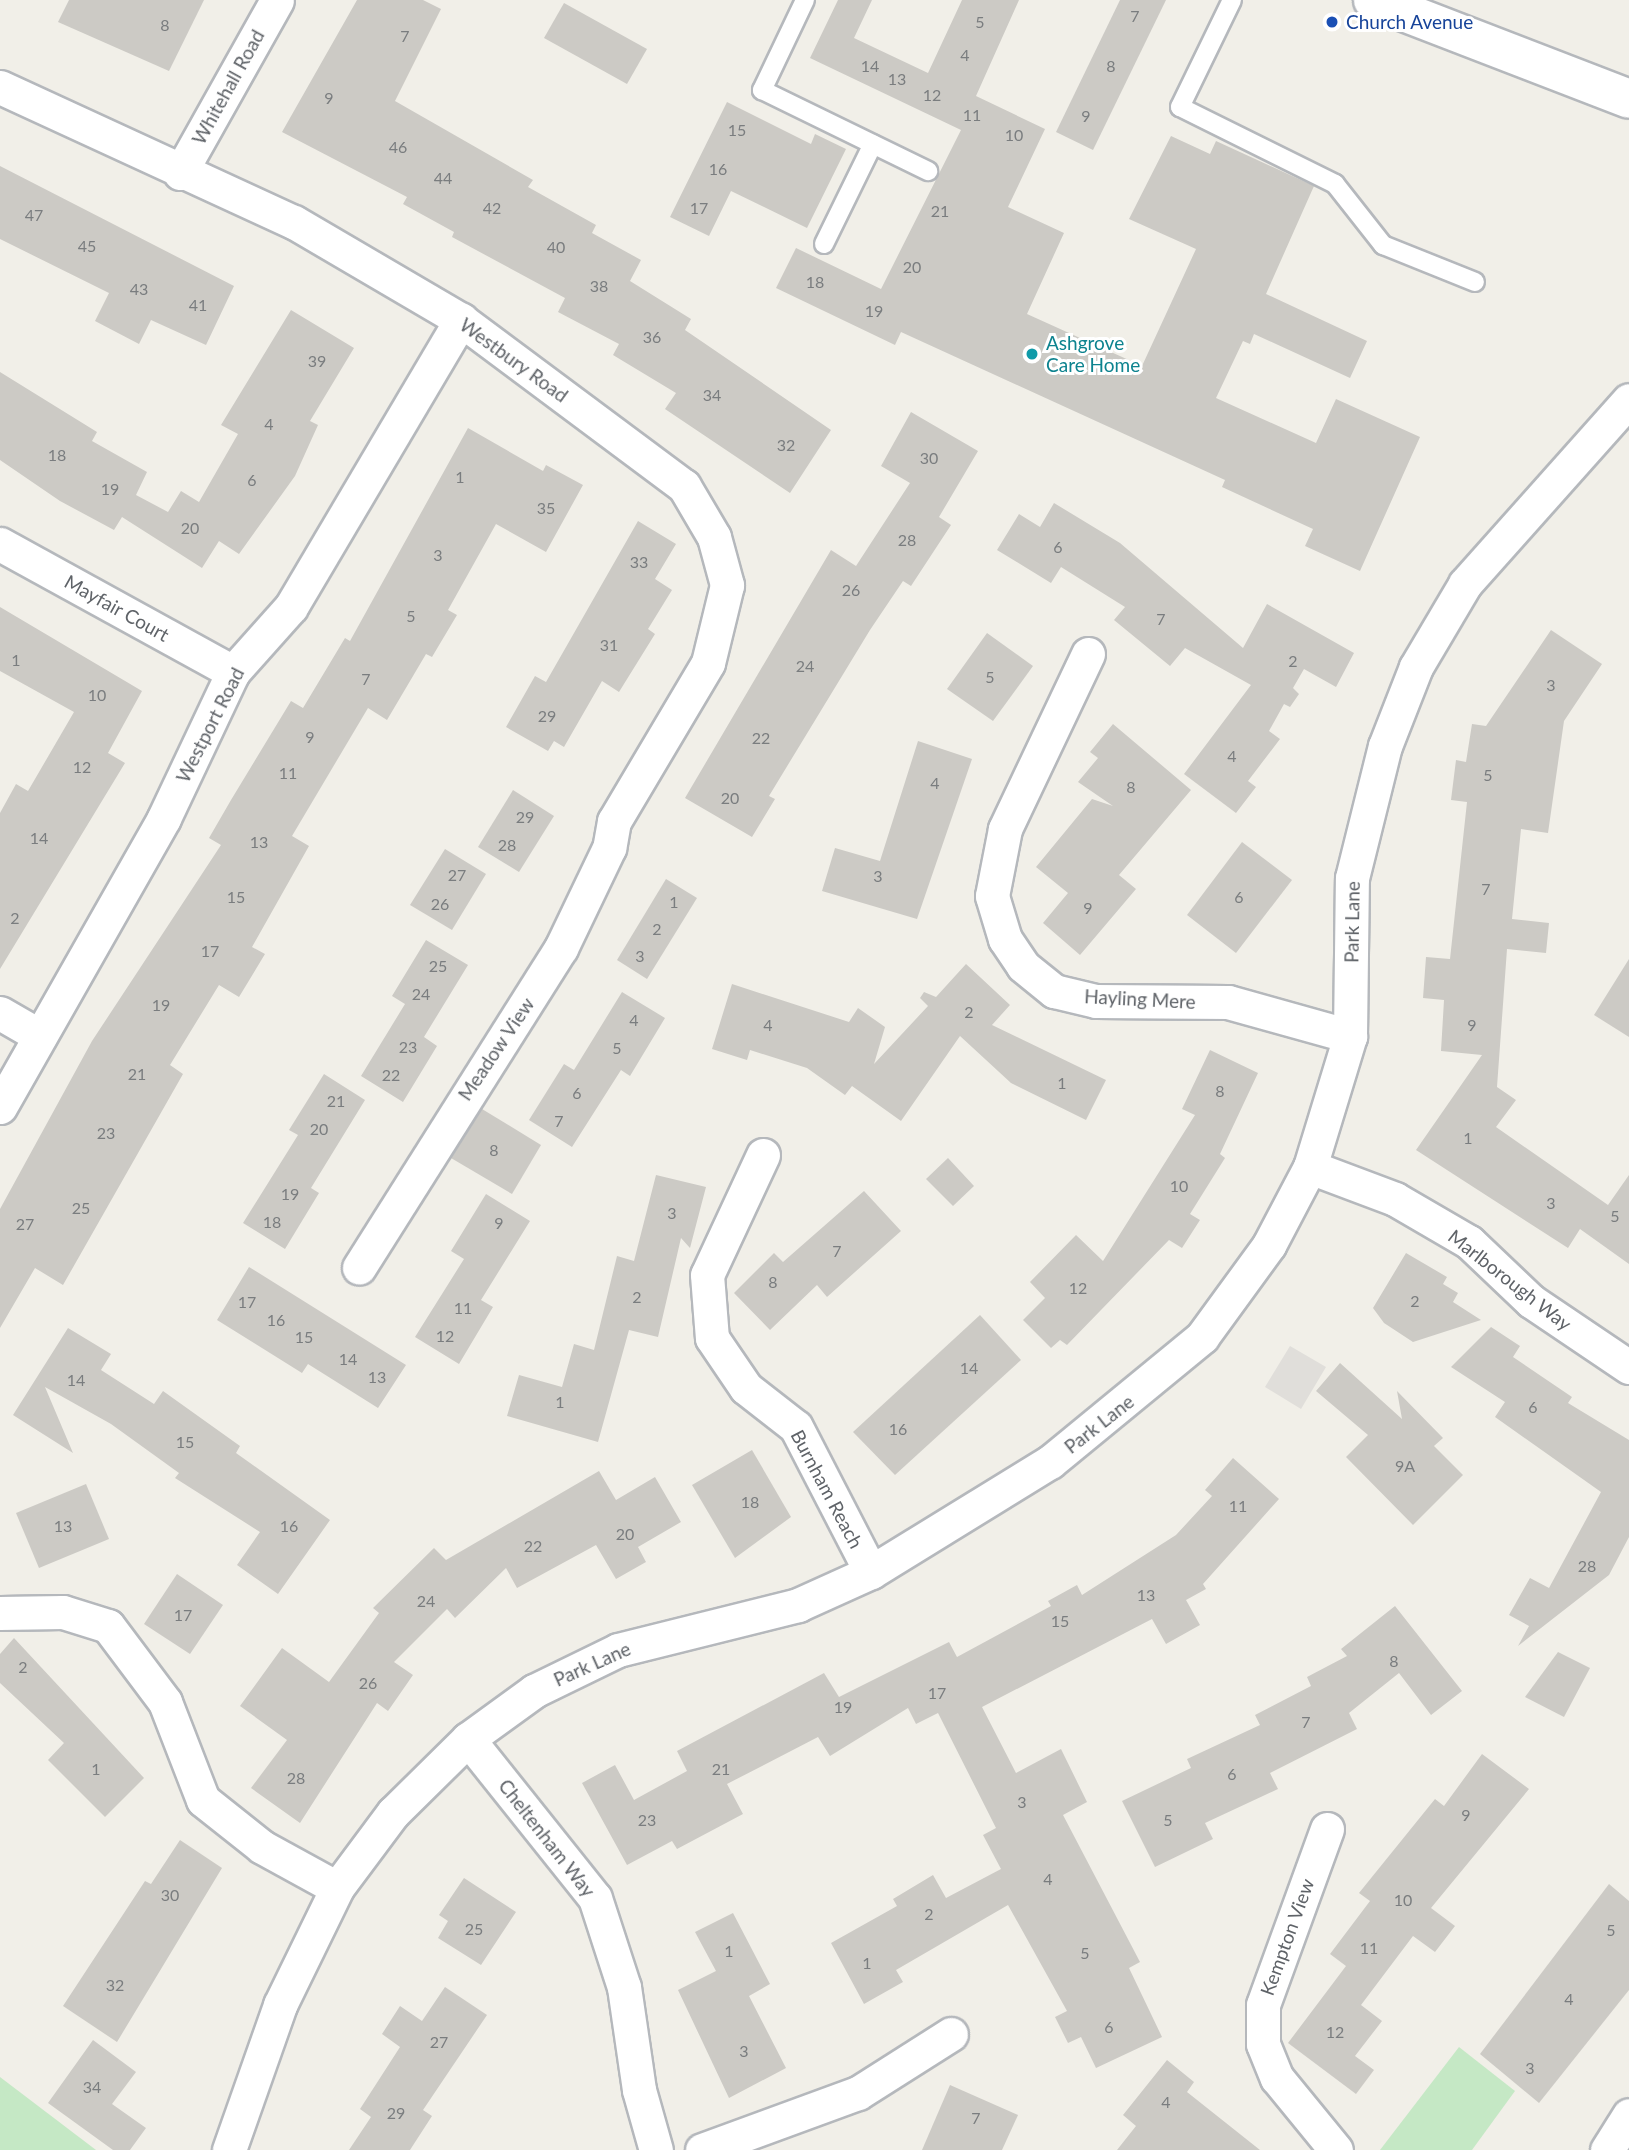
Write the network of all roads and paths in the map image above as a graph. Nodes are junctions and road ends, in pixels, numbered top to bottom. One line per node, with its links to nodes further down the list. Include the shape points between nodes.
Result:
1 (277, 0): 9 (street, Whitehall Road)
2 (805, 0): 7 (lane, via 762,90)
3 (1232, 0): 11 (lane, via 1180,107 1335,184 1383,245)
4 (1373, 0): 6 (street)
5 (0, 87): 9 (street, Westbury Road)
6 (1622, 93)
7 (873, 144): 8 (lane); 10 (lane)
8 (928, 171)
9 (180, 173): 12 (street, Westbury Road, via 294,222)
10 (824, 244)
11 (1475, 282)
12 (461, 320): 16 (street, Westport Road, via 291,607); 17 (street, Westbury Road, via 684,486 714,537 727,585 708,663)
13 (1629, 400): 20 (street, Park Lane, via 1465,584 1416,667 1385,746 1352,878)
14 (0, 544): 16 (street, Mayfair Court)
15 (1088, 654): 20 (street, Hayling Mere, via 1005,829 992,896 1004,939 1023,966 1054,991 1096,1001 1228,1002)
16 (233, 672): 19 (street, Westport Road, via 164,818)
17 (614, 821): 24 (street, Meadow View, via 608,848 561,948)
18 (0, 1013): 19 (street)
19 (40, 1036): 21 (street, Westport Road)
20 (1350, 1036): 23 (street, Park Lane)
21 (0, 1107)
22 (763, 1155): 26 (street, Burnham Reach, via 707,1275 712,1338 746,1388 796,1427)
23 (1310, 1167): 25 (street, Marlborough Way, via 1395,1199 1469,1242 1531,1301); 26 (street, Park Lane, via 1269,1245 1202,1336 1050,1462)
24 (359, 1267)
25 (1629, 1367)
26 (871, 1572): 28 (street, Park Lane, via 798,1605 618,1650 534,1691)
27 (0, 1614): 30 (street, via 63,1612 108,1626 165,1702 203,1800 262,1847)
28 (468, 1739): 30 (street, Park Lane, via 393,1812); 34 (street, Cheltenham Way, via 595,1898 624,1987)
29 (1327, 1829): 36 (street, Kempton View, via 1263,2005 1263,2044 1277,2078)
30 (337, 1888): 33 (street, Park Lane, via 280,2005)
31 (951, 2034): 35 (street, via 858,2093)
32 (1629, 2115): 37 (street)
33 (229, 2150)
34 (656, 2150)
35 (702, 2150)
36 (1336, 2150)
37 (1607, 2150)

